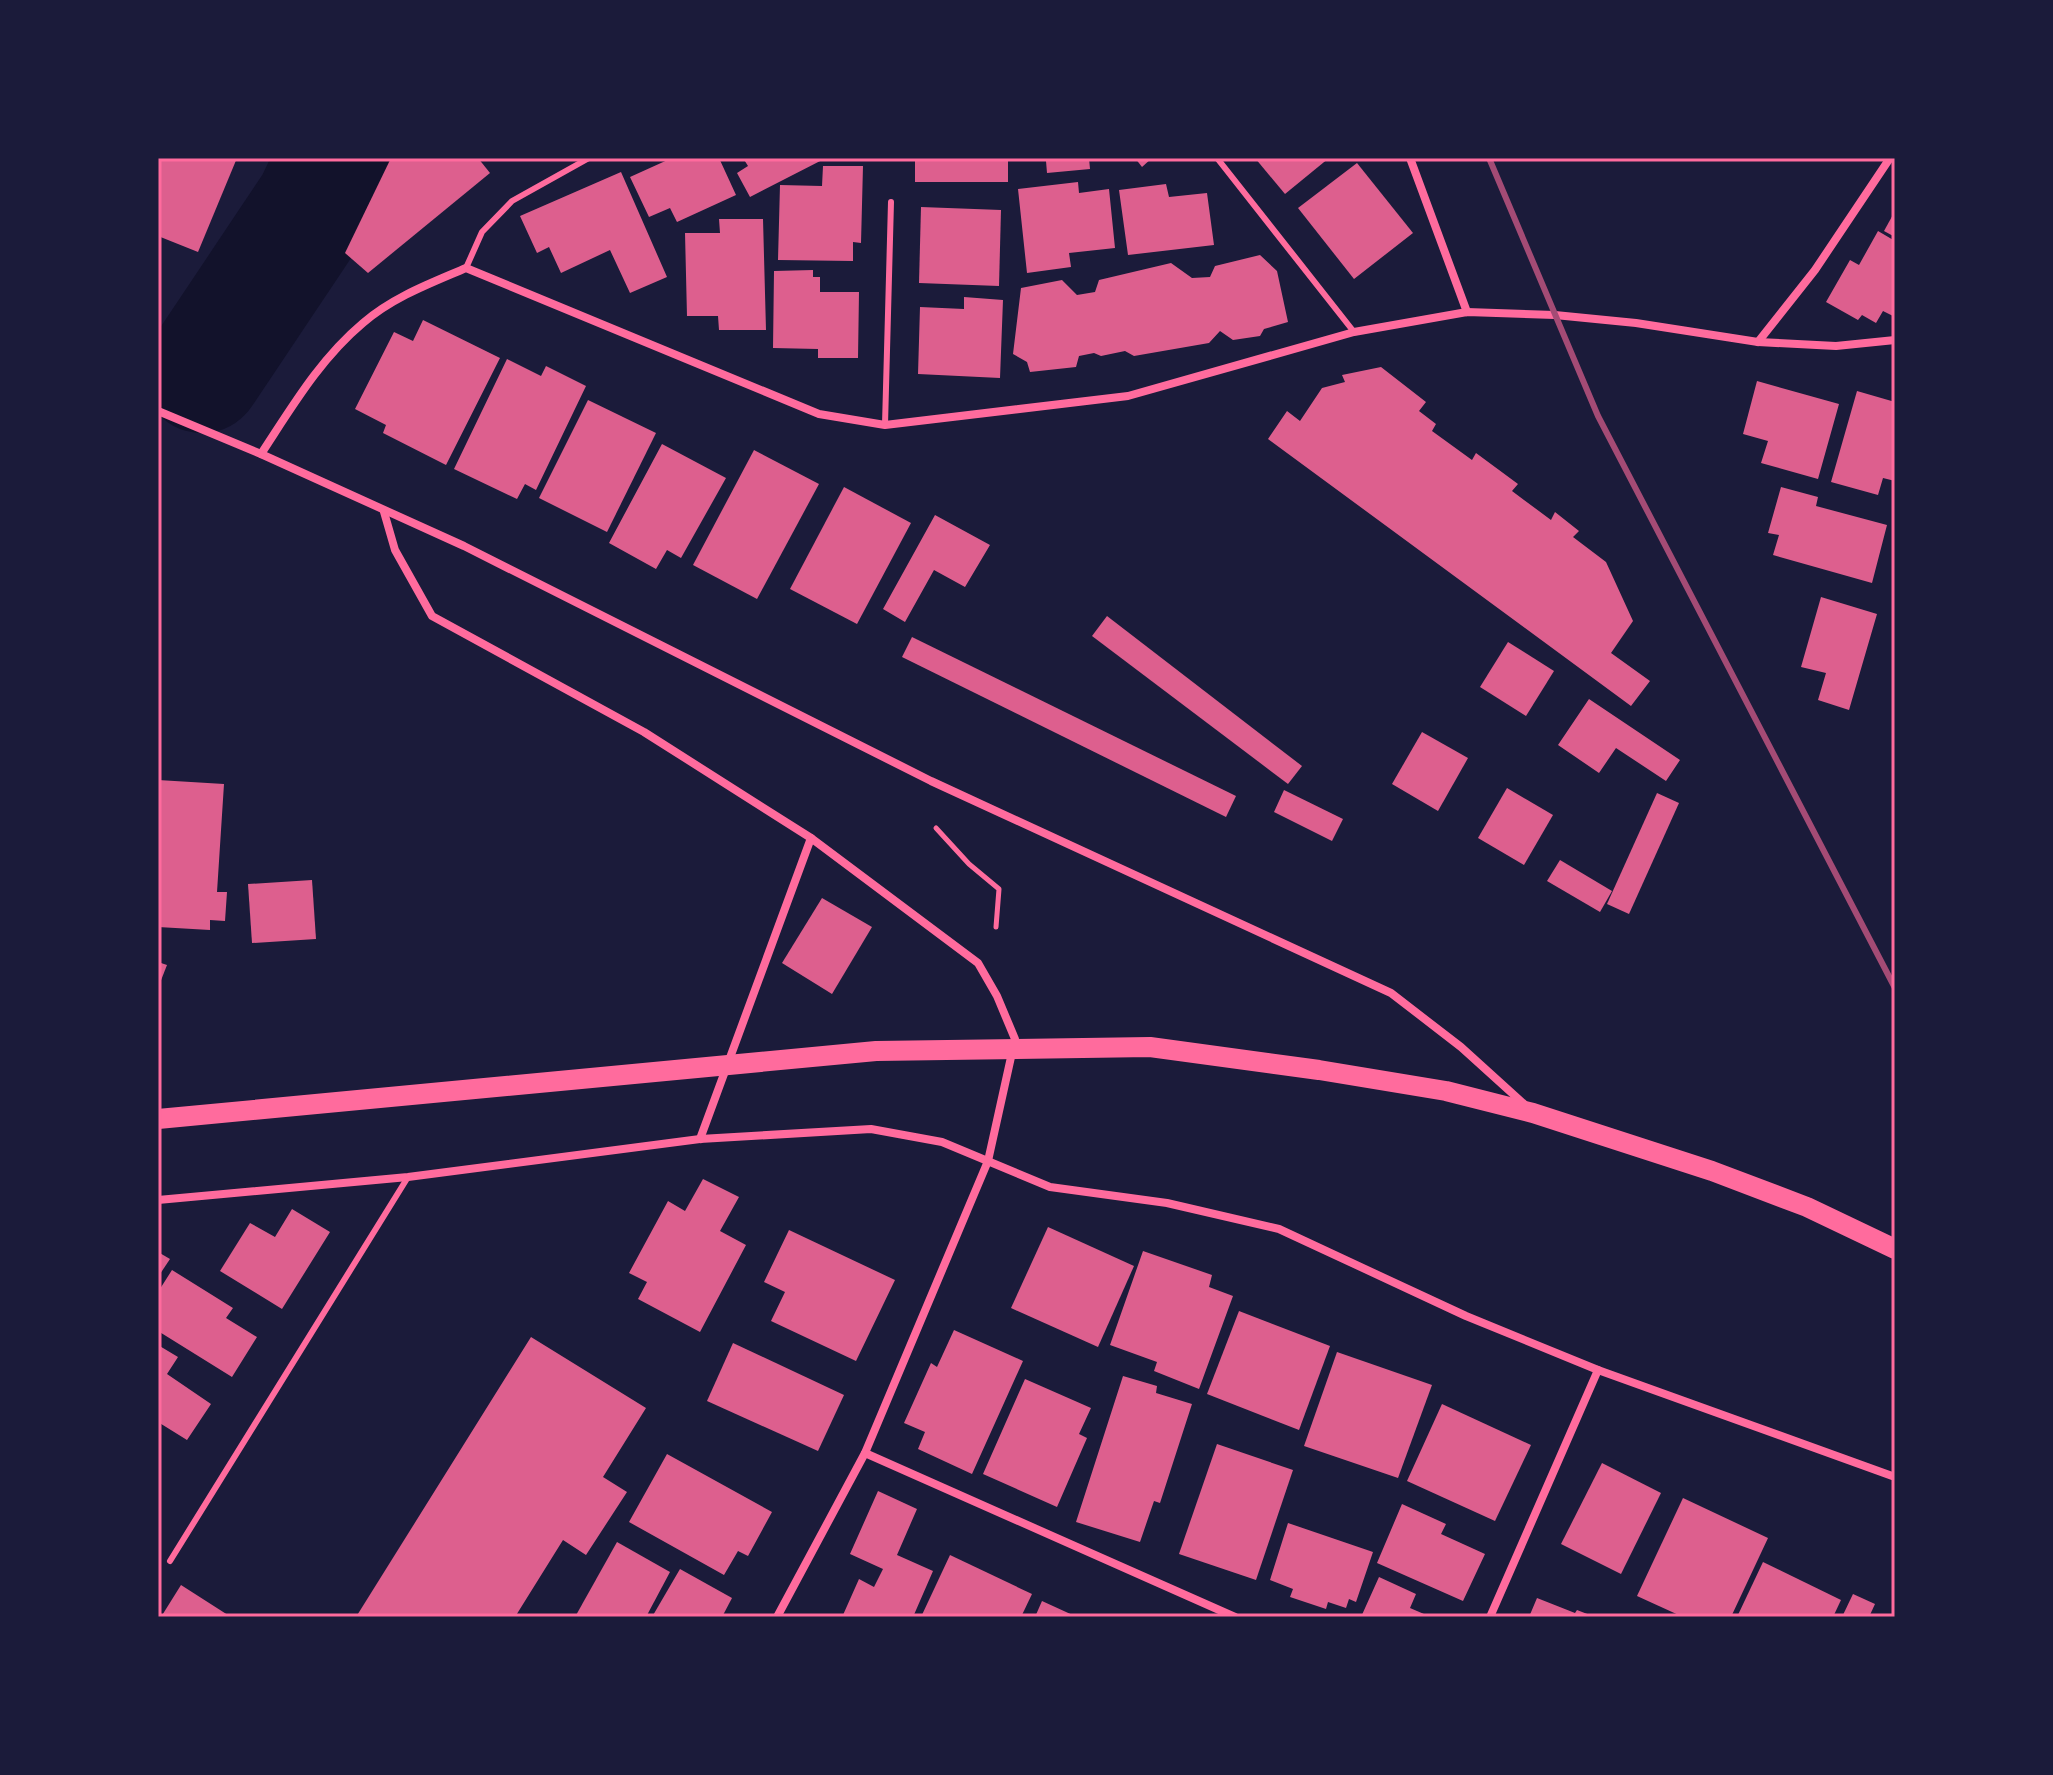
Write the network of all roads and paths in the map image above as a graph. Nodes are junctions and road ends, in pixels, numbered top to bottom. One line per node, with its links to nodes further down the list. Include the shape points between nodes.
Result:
1 (589, 158): 6 (lane, via 512,201 482,232)
2 (1217, 158): 8 (lane)
3 (1410, 158): 7 (street)
4 (1890, 158): 10 (street, via 1815,270)
5 (891, 202): 12 (lane)
6 (466, 268): 12 (street, via 819,414); 13 (street, via 411,291 364,321 317,369)
7 (1467, 312): 8 (street); 10 (street, via 1636,323)
8 (1354, 332): 12 (street, via 1128,396)
9 (1895, 340): 10 (street, via 1836,346)
10 (1758, 342)
11 (158, 411): 13 (street)
12 (885, 425)
13 (261, 454): 14 (street)
14 (384, 512): 15 (street, via 464,546); 16 (street, via 395,550 432,616 644,732)
15 (931, 781): 17 (path, via 936,830 999,889 996,929); 18 (street, via 1391,993)
16 (811, 838): 17 (street); 20 (street)
17 (978, 963): 21 (street, via 1015,1039)
18 (1533, 1113): 19 (main road, via 1446,1091 1150,1047 876,1051); 24 (main road, via 1807,1207)
19 (158, 1119)
20 (700, 1139): 21 (street, via 871,1129 942,1142); 22 (street)
21 (988, 1161): 25 (street, via 1050,1187 1167,1203 1279,1229); 26 (street)
22 (408, 1177): 23 (street); 28 (lane)
23 (158, 1200)
24 (1895, 1249)
25 (1598, 1370): 27 (street); 31 (street)
26 (865, 1453): 29 (street); 30 (street)
27 (1895, 1477)
28 (170, 1561)
29 (777, 1617)
30 (1235, 1617)
31 (1490, 1617)

